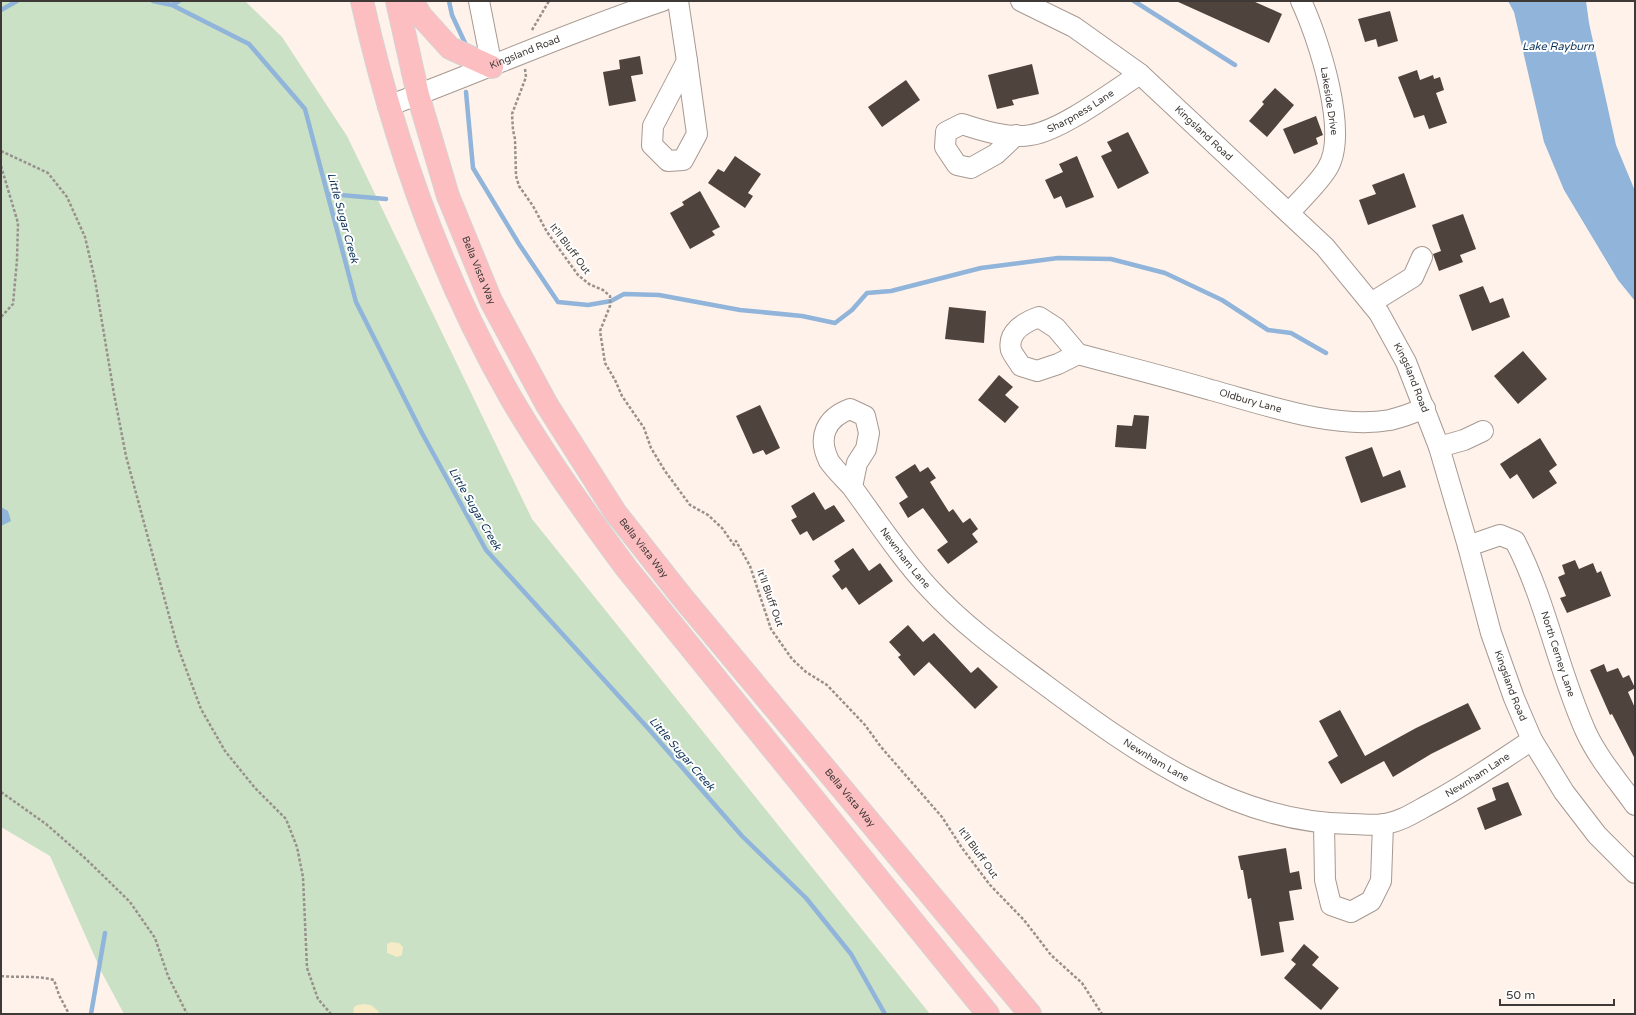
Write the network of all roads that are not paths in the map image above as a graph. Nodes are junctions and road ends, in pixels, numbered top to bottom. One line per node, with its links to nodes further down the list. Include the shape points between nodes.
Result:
1 (362, 1): 13 (main road)
2 (397, 1): 12 (main road, Bella Vista Way)
3 (412, 1): 10 (main road, via 421,16 450,48)
4 (479, 1): 10 (street)
5 (662, 1): 10 (street, Kingsland Road, via 603,21)
6 (678, 1): 9 (street)
7 (1021, 1): 11 (street, Kingsland Road, via 1074,27)
8 (1301, 1): 15 (street, Lakeside Drive, via 1321,55 1334,122 1335,148 1328,168)
9 (687, 61)
10 (492, 67): 12 (street, Kingsland Road)
11 (1140, 74): 14 (street, Sharpness Lane, via 1060,125 1031,135); 15 (street, Kingsland Road)
12 (418, 95): 13 (street, Kingsland Road); 30 (main road, Bella Vista Way, via 448,196 491,301 547,405 615,512 682,597)
13 (388, 106): 29 (main road, via 409,171 450,276 483,346 511,399 575,498 627,569)
14 (1016, 135)
15 (1289, 212): 17 (street, Kingsland Road, via 1325,247)
16 (1422, 257): 17 (street, via 1413,277)
17 (1371, 303): 19 (street, Kingsland Road, via 1406,362)
18 (1078, 354): 19 (street, Oldbury Lane, via 1283,410 1322,418 1358,422 1388,420)
19 (1424, 408): 21 (street, Kingsland Road)
20 (1483, 431): 21 (street)
21 (1439, 447): 23 (street, Kingsland Road)
22 (852, 487): 26 (street, Newnham Lane, via 901,553 949,608 1003,653 1088,717 1140,751 1222,796 1264,811)
23 (1468, 546): 24 (street, Kingsland Road, via 1491,633); 25 (street, North Cerney Lane, via 1500,535 1515,541 1526,563 1560,665 1586,732 1602,760)
24 (1532, 740): 27 (street, Newnham Lane, via 1458,789 1400,821); 28 (street, Kingsland Road, via 1564,792 1597,834)
25 (1635, 805)
26 (1324, 824): 27 (street, Newnham Lane); 27 (street, via 1324,880 1331,905 1351,912 1371,901 1381,882)
27 (1383, 824)
28 (1635, 874)
29 (988, 1014)
30 (1030, 1014)

